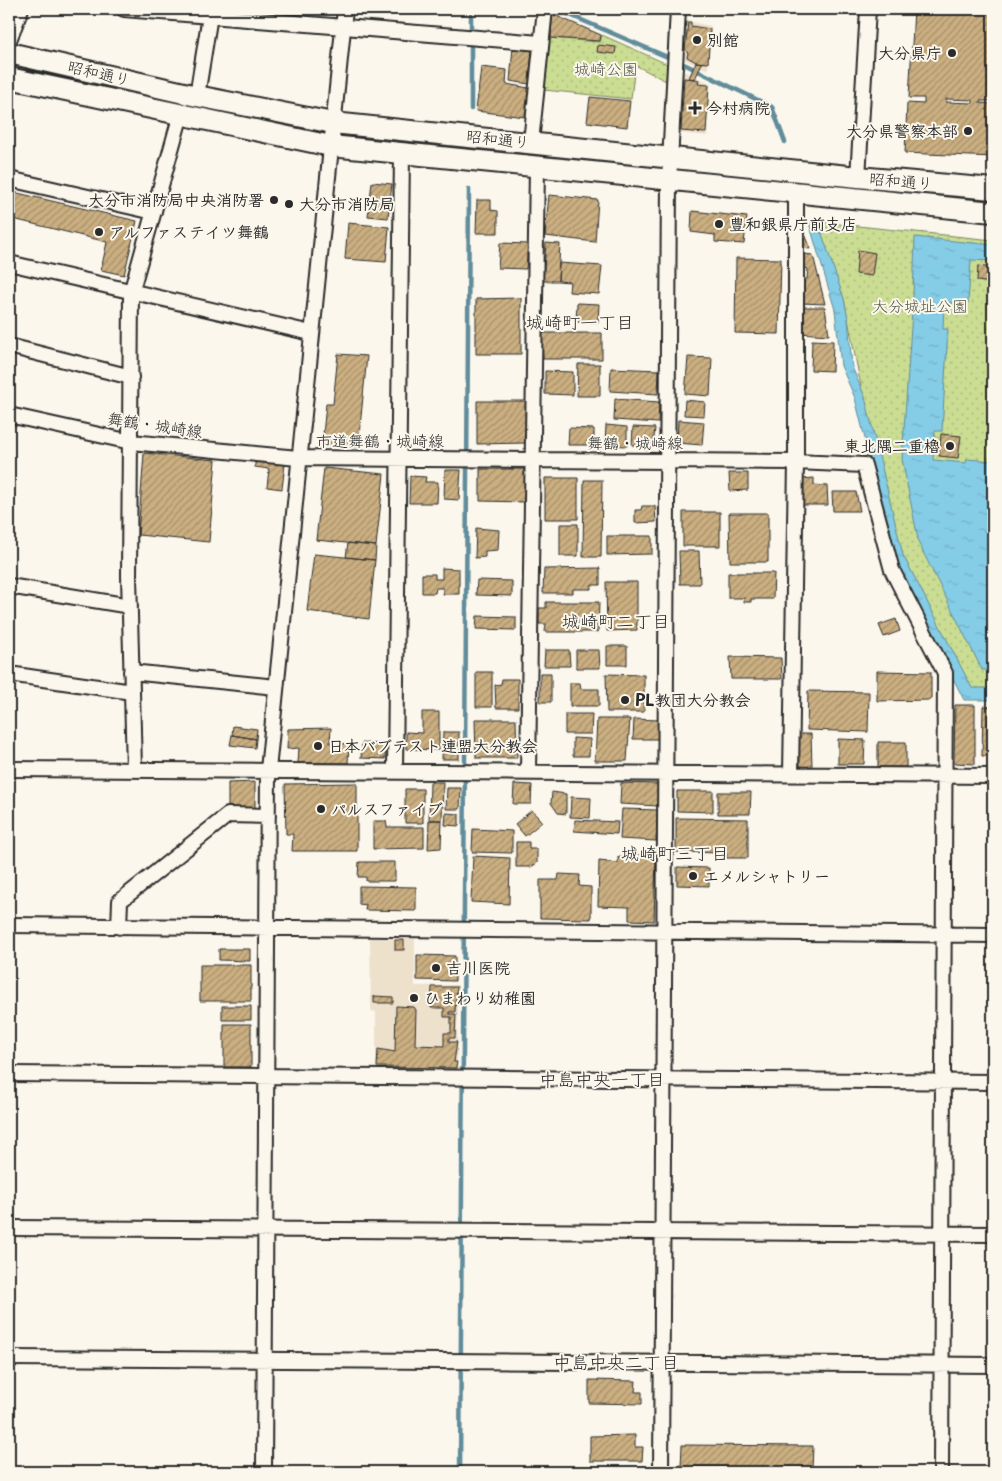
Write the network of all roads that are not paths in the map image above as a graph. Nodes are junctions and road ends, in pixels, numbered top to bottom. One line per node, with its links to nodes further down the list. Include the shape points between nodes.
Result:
1 (20, 9): 9 (street)
2 (124, 9): 7 (street)
3 (345, 9): 8 (street)
4 (545, 9): 10 (street)
5 (678, 9): 19 (street)
6 (868, 9): 21 (street)
7 (211, 12): 8 (street); 13 (street)
8 (343, 27): 10 (street); 15 (street)
9 (9, 40)
10 (540, 43): 16 (street)
11 (9, 52): 13 (highway, 昭和通り)
12 (9, 78): 14 (highway, 昭和通り)
13 (197, 96): 15 (highway, 昭和通り)
14 (180, 114): 17 (highway, 昭和通り); 26 (street)
15 (333, 123): 16 (highway, 昭和通り); 17 (street)
16 (531, 142): 19 (highway, 昭和通り)
17 (331, 146): 18 (highway, 昭和通り); 30 (street)
18 (402, 153): 20 (highway, 昭和通り); 36 (street)
19 (671, 157): 21 (highway, 昭和通り); 23 (street)
20 (537, 167): 23 (highway, 昭和通り); 38 (street)
21 (858, 177): 24 (highway, 昭和通り)
22 (9, 179): 26 (street)
23 (669, 181): 25 (highway, 昭和通り); 39 (street)
24 (993, 188)
25 (796, 193): 27 (highway, 昭和通り); 40 (street)
26 (154, 212): 29 (street)
27 (993, 212)
28 (9, 263): 29 (street)
29 (131, 293): 30 (street); 32 (street)
30 (311, 333): 35 (street)
31 (9, 346): 32 (street)
32 (131, 377): 34 (street)
33 (9, 415): 34 (street, 舞鶴・城崎線)
34 (131, 442): 35 (street, 舞鶴・城崎線); 42 (street)
35 (298, 458): 36 (street, 市道舞鶴・城崎線); 45 (street)
36 (400, 458): 37 (street, 市道舞鶴・城崎線); 50 (street)
37 (468, 459): 38 (street, 舞鶴・城崎線)
38 (531, 460): 39 (street, 舞鶴・城崎線); 51 (street)
39 (668, 461): 40 (street, 舞鶴・城崎線); 52 (street)
40 (796, 462): 53 (street); 54 (street, 舞鶴・城崎線, via 864,465 892,570 945,673)
41 (9, 586): 42 (street)
42 (130, 606): 43 (street)
43 (131, 672): 45 (street); 46 (street)
44 (9, 674): 46 (street)
45 (276, 687): 49 (street)
46 (132, 692): 48 (street)
47 (9, 768): 48 (street)
48 (134, 769): 49 (street)
49 (268, 770): 50 (street); 56 (street)
50 (396, 771): 51 (street)
51 (528, 772): 52 (street)
52 (665, 773): 53 (street); 60 (street)
53 (791, 774): 54 (street)
54 (944, 776): 55 (street); 61 (street)
55 (993, 776)
56 (268, 816): 58 (street, via 228,815 120,901); 59 (street)
57 (9, 925): 58 (street)
58 (119, 927): 59 (street)
59 (267, 929): 60 (street); 64 (street)
60 (664, 932): 61 (street); 65 (street)
61 (943, 934): 62 (street); 66 (street)
62 (993, 935)
63 (9, 1074): 64 (street)
64 (266, 1076): 65 (street); 69 (street)
65 (663, 1079): 66 (street); 70 (street)
66 (942, 1082): 67 (street); 71 (street)
67 (993, 1082)
68 (9, 1228): 69 (street)
69 (265, 1230): 70 (street); 74 (street)
70 (662, 1232): 71 (street); 75 (street)
71 (942, 1234): 72 (street); 76 (street)
72 (993, 1234)
73 (9, 1358): 74 (street)
74 (264, 1360): 75 (street); 78 (street)
75 (661, 1363): 76 (street); 79 (street)
76 (941, 1365): 77 (street); 80 (street)
77 (993, 1366)
78 (264, 1472)
79 (660, 1472)
80 (941, 1472)

